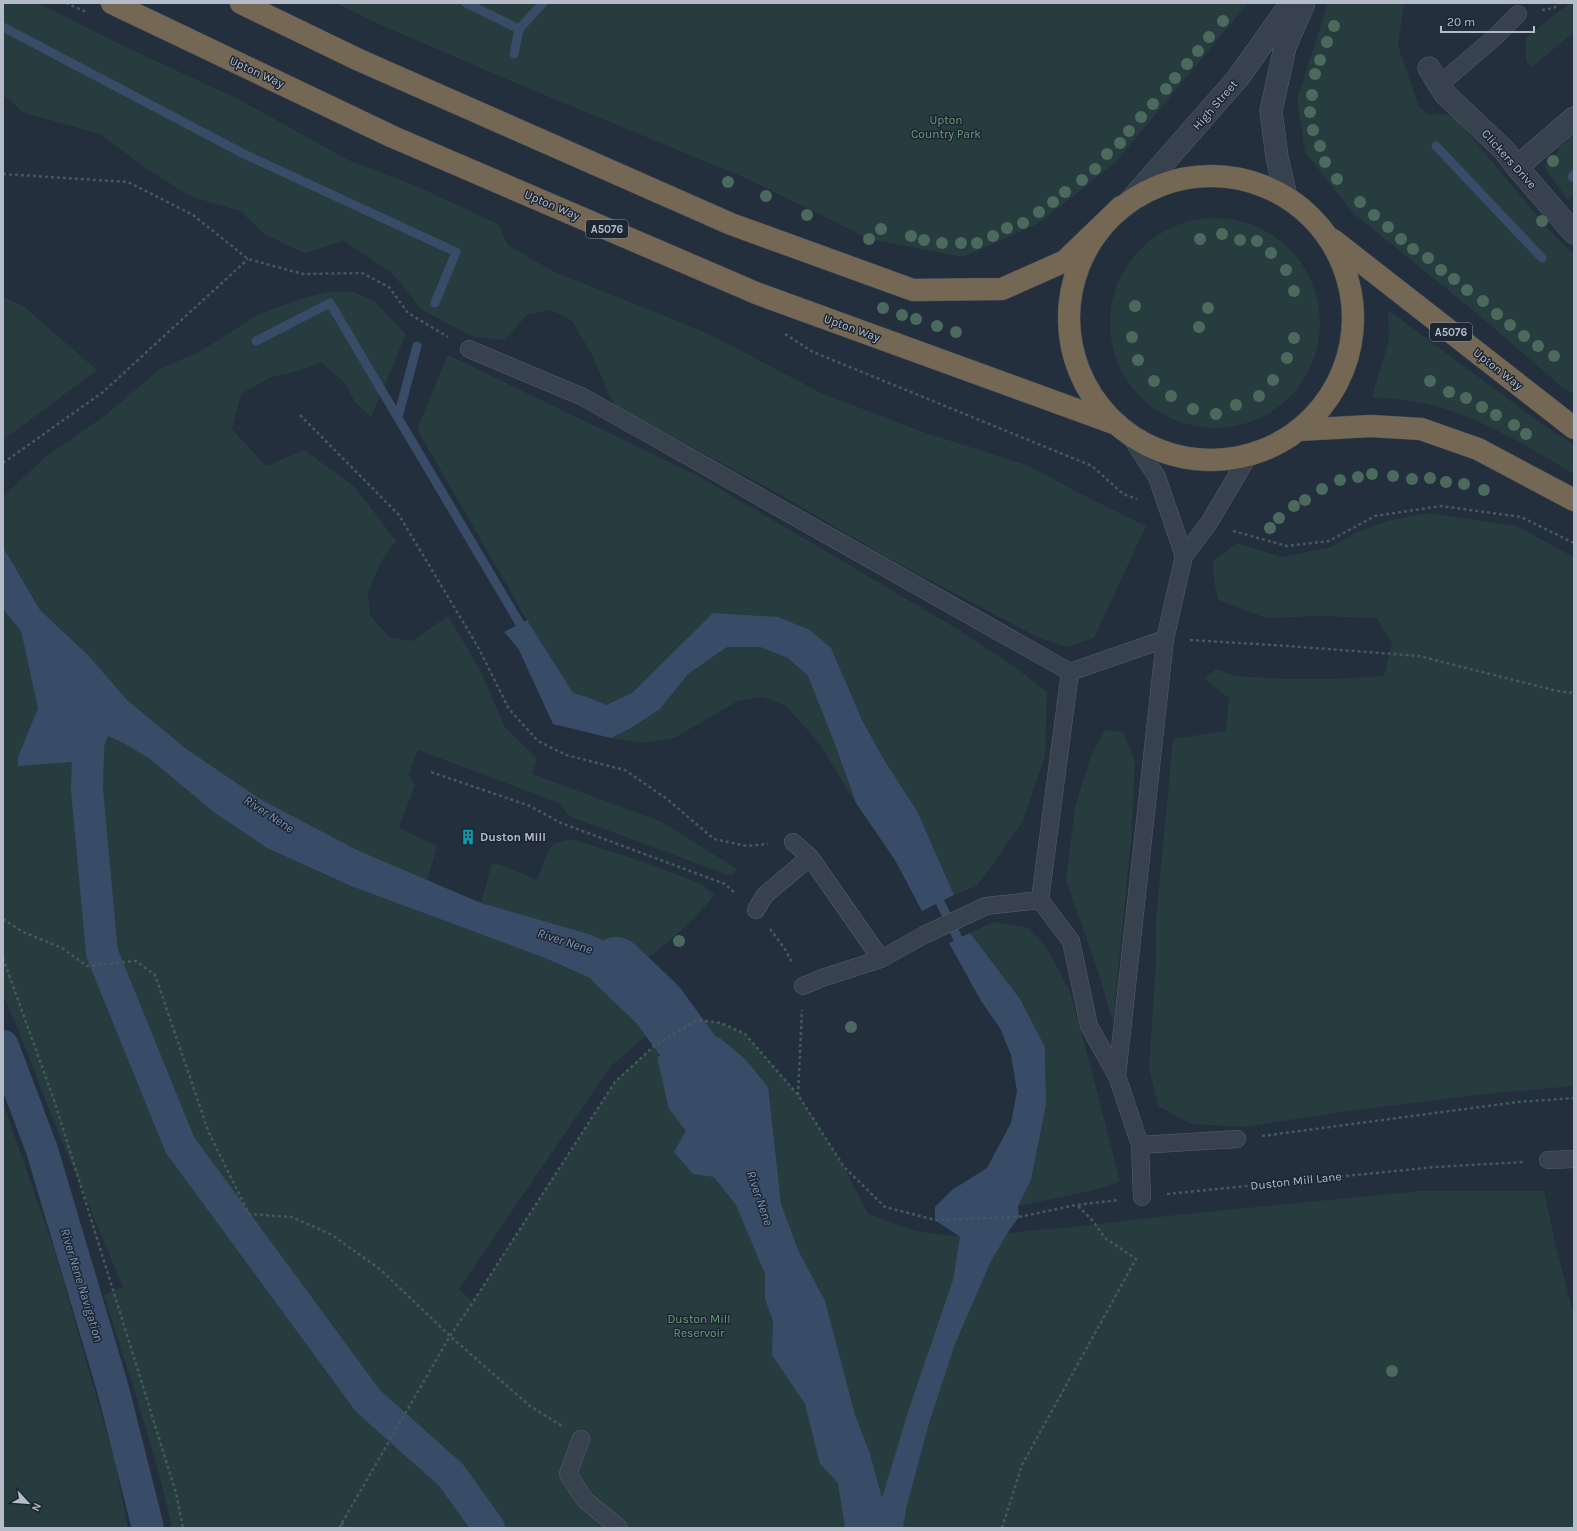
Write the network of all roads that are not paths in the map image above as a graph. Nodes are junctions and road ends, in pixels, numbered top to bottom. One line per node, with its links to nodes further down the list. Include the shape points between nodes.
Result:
1 (112, 3): 15 (highway, Upton Way / A5076, via 393,137 756,293)
2 (240, 3): 10 (highway, via 359,60 731,224 913,290 1002,289 1065,261)
3 (1291, 3): 10 (street, High Street, via 1238,78)
4 (1304, 3): 9 (street, via 1285,47 1271,110 1276,157)
5 (1518, 14): 6 (lane, via 1495,37)
6 (1434, 77): 8 (street, Clickers Drive, via 1445,94 1504,150)
7 (1574, 118): 8 (street)
8 (1516, 167): 11 (street, Clickers Drive)
9 (1286, 197): 10 (highway, via 1245,180 1202,176 1160,185); 12 (highway, via 1312,218)
10 (1126, 204): 15 (highway, via 1098,232 1084,254 1074,278 1069,331 1074,355 1086,386)
11 (1574, 233)
12 (1327, 236): 14 (highway, Upton Way / A5076); 16 (highway, Upton Way, via 1344,268 1350,291 1352,335 1344,368 1316,414)
13 (469, 349): 21 (lane, via 582,397)
14 (1574, 428)
15 (1122, 429): 17 (highway, Upton Way, via 1163,452 1196,460 1218,460); 19 (lane, via 1157,477)
16 (1298, 430): 17 (highway, Upton Way, via 1272,446); 18 (highway, via 1371,426 1421,429 1478,449)
17 (1249, 455): 19 (lane, via 1209,523)
18 (1574, 500)
19 (1184, 556): 20 (lane)
20 (1165, 639): 21 (lane); 28 (lane)
21 (1070, 672): 24 (lane)
22 (793, 842): 23 (lane)
23 (810, 857): 25 (lane, via 765,895); 26 (lane)
24 (1040, 900): 26 (lane, via 986,906); 28 (lane, via 1071,941 1089,1026)
25 (756, 910)
26 (880, 959): 27 (lane)
27 (803, 986)
28 (1117, 1076): 30 (lane)
29 (1237, 1139): 30 (lane)
30 (1140, 1144): 33 (lane)
31 (1574, 1159): 32 (lane)
32 (1548, 1160)
33 (1142, 1197)
34 (581, 1439): 35 (lane, via 568,1474 585,1500)
35 (619, 1528)

